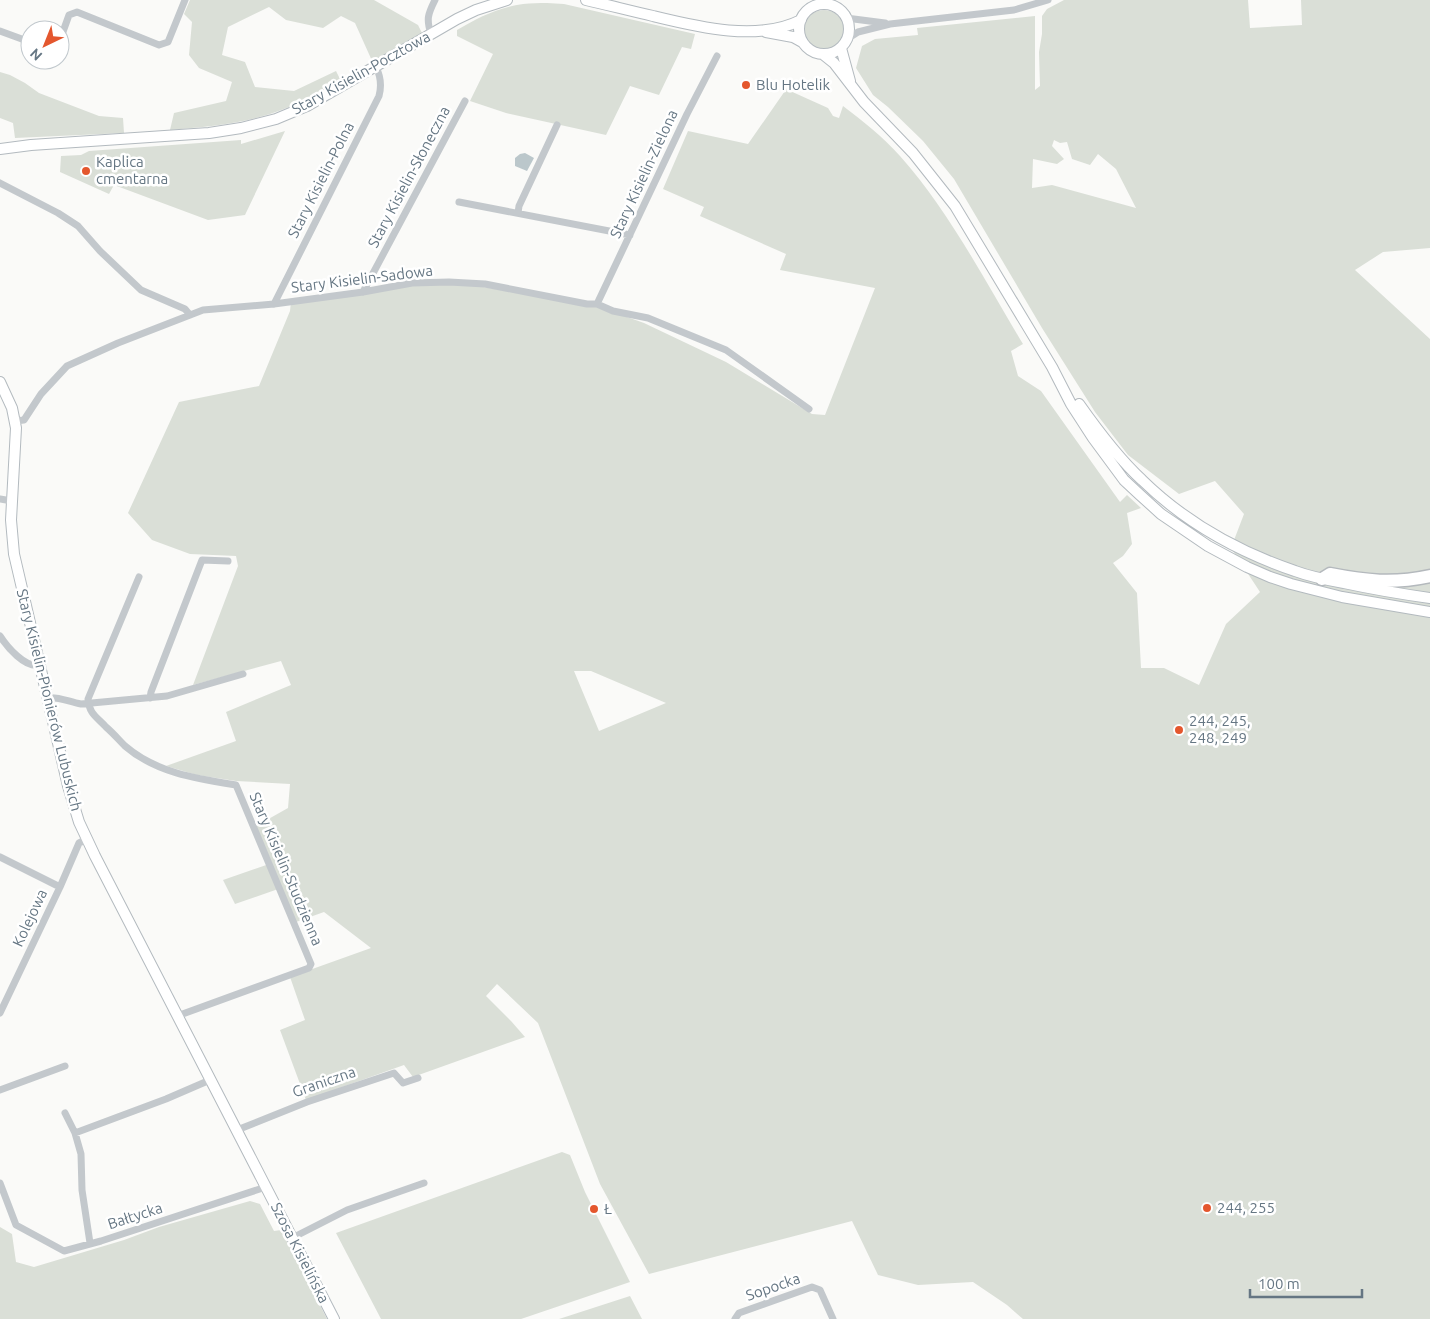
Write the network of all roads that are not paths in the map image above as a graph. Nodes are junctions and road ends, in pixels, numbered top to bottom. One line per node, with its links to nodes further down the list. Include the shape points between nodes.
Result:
1 (185, 0): 10 (street, via 168,42 159,45 77,12 69,15)
2 (435, 0): 15 (street, via 428,13)
3 (507, 0): 15 (street, Stary Kisielin-Pocztowa, via 476,10)
4 (586, 0): 14 (street, via 692,25)
5 (1048, 0): 7 (street)
6 (826, 2): 8 (street); 9 (street)
7 (1038, 2): 12 (street, via 1014,10)
8 (810, 4): 11 (street)
9 (846, 18): 12 (street); 18 (street, via 849,27)
10 (67, 20)
11 (801, 20): 14 (street); 17 (street)
12 (890, 24): 18 (street, via 858,32)
13 (0, 31): 16 (street)
14 (760, 31): 17 (street, via 793,37)
15 (431, 34): 21 (street, Stary Kisielin-Pocztowa)
16 (20, 38)
17 (802, 42): 19 (street, via 811,51)
18 (844, 43): 19 (street, via 834,53); 22 (street)
19 (824, 55): 22 (street)
20 (717, 56): 29 (street, Stary Kisielin-Zielona)
21 (376, 67): 25 (street, Stary Kisielin-Pocztowa, via 307,106 276,119 241,128); 31 (street, Stary Kisielin-Polna, via 381,80 378,96)
22 (851, 84): 34 (street, via 955,206)
23 (465, 101): 30 (street, Stary Kisielin-Słoneczna)
24 (557, 125): 28 (street)
25 (0, 148)
26 (0, 183): 33 (street, via 78,226 141,290 185,309)
27 (458, 202): 28 (street)
28 (518, 213): 29 (street)
29 (630, 235): 32 (street, Stary Kisielin-Zielona)
30 (363, 292): 31 (street, Stary Kisielin-Sadowa); 32 (street, Stary Kisielin-Sadowa, via 412,283 463,282)
31 (274, 304): 33 (street, Stary Kisielin-Sadowa, via 203,310)
32 (597, 304): 36 (street, Stary Kisielin-Sadowa, via 648,318 726,350)
33 (190, 315): 37 (street, Stary Kisielin-Sadowa, via 67,366 41,394 24,420)
34 (1052, 367): 43 (street, via 1121,458 1169,503 1214,535 1236,546 1296,572); 45 (street, via 1071,404 1124,480 1161,514 1208,546 1248,567 1292,584 1342,597)
35 (0, 382): 37 (street, Stary Kisielin-Pionierów Lubuskich)
36 (809, 409)
37 (15, 421): 39 (street, Stary Kisielin-Pionierów Lubuskich)
38 (0, 499): 39 (street)
39 (12, 501): 47 (street, Stary Kisielin-Pionierów Lubuskich, via 14,554)
40 (228, 560): 50 (street, via 202,560)
41 (1430, 576): 43 (highway, via 1384,582 1330,574)
42 (139, 577): 51 (street, via 88,699)
43 (1322, 578): 44 (street)
44 (1430, 598)
45 (1430, 612)
46 (0, 636): 47 (street, via 25,662)
47 (39, 665): 49 (street, Stary Kisielin-Pionierów Lubuskich)
48 (243, 674): 50 (street, via 172,695)
49 (47, 698): 51 (street); 52 (street, Stary Kisielin-Pionierów Lubuskich, via 72,800)
50 (150, 698): 51 (street)
51 (89, 704): 56 (street, Stary Kisielin-Studzienna, via 90,711 126,747 141,757 177,773 236,786 311,964 309,968)
52 (87, 839): 54 (street, Kolejowa, via 79,843); 56 (street, Stary Kisielin-Pionierów Lubuskich)
53 (0, 857): 54 (street)
54 (60, 887): 55 (street, Kolejowa)
55 (0, 1012)
56 (177, 1016): 59 (street, Stary Kisielin-Pionierów Lubuskich)
57 (64, 1066): 60 (street)
58 (418, 1078): 62 (street, Graniczna, via 404,1083 394,1073)
59 (210, 1080): 62 (street, Stary Kisielin-Pionierów Lubuskich); 63 (street)
60 (0, 1090)
61 (66, 1113): 63 (street)
62 (237, 1130): 66 (street, Stary Kisielin-Pionierów Lubuskich)
63 (75, 1132): 68 (street, via 81,1154 82,1190)
64 (0, 1183): 68 (street, Bałtycka, via 16,1225 64,1251)
65 (424, 1183): 67 (street, via 347,1210)
66 (266, 1187): 67 (street, Szosa Kisielińska); 68 (street, Bałtycka)
67 (292, 1238): 69 (street, Szosa Kisielińska)
68 (90, 1243)
69 (334, 1319)
70 (735, 1319): 71 (street, Sopocka, via 738,1313 812,1287 820,1290)
71 (833, 1319)

